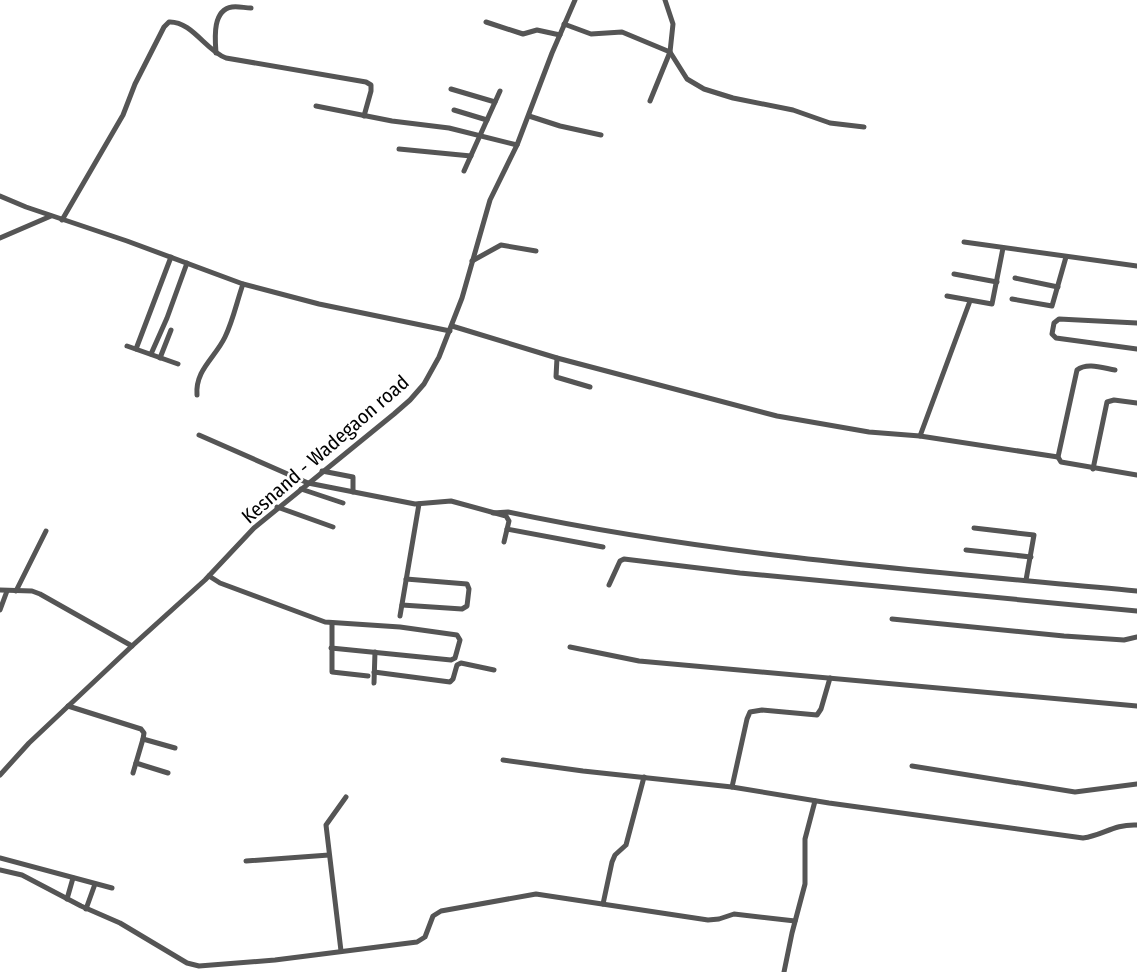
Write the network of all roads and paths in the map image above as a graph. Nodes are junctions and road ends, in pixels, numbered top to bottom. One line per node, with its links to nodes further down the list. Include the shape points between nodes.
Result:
1 (575, 0): 5 (street, Kesnand - Wadegaon road)
2 (665, 0): 7 (street, via 673,24)
3 (251, 8): 8 (street, via 232,7 222,13 216,25)
4 (486, 22): 6 (street, via 523,34 537,30)
5 (564, 24): 6 (street, Kesnand - Wadegaon road); 7 (street, via 591,34 622,32)
6 (560, 35): 16 (street, Kesnand - Wadegaon road)
7 (670, 52): 11 (street); 18 (street, via 687,79 704,89 794,110 830,123)
8 (216, 53): 15 (street, via 232,60 366,82 371,91); 27 (street, via 184,27 175,22 166,24 123,115)
9 (451, 89): 12 (street)
10 (500, 92): 12 (street)
11 (650, 101)
12 (495, 102): 17 (street)
13 (316, 106): 15 (street)
14 (454, 110): 17 (street)
15 (364, 116): 19 (street)
16 (529, 116): 20 (street); 21 (street, Kesnand - Wadegaon road)
17 (487, 120): 19 (street)
18 (864, 127)
19 (481, 135): 21 (street); 23 (street)
20 (601, 135)
21 (517, 145): 34 (street, Kesnand - Wadegaon road, via 490,200)
22 (399, 149): 23 (street)
23 (471, 156): 24 (street)
24 (464, 171)
25 (0, 196): 26 (street)
26 (51, 216): 27 (street); 28 (street)
27 (62, 220): 32 (street)
28 (0, 238)
29 (964, 242): 30 (street)
30 (1003, 248): 33 (street); 39 (street)
31 (536, 252): 34 (street, via 501,245)
32 (171, 257): 35 (street); 50 (street)
33 (1066, 257): 36 (street); 41 (street)
34 (472, 261): 46 (street, Kesnand - Wadegaon road)
35 (187, 263): 40 (street); 51 (street)
36 (1137, 266)
37 (954, 274): 39 (street)
38 (1015, 278): 41 (street)
39 (997, 282): 44 (street, via 992,304)
40 (243, 284): 46 (street, via 319,304); 57 (street, via 226,337 202,371)
41 (1058, 287): 43 (street, via 1050,306)
42 (947, 296): 44 (street)
43 (1012, 299)
44 (970, 301): 60 (street)
45 (1137, 323): 49 (street, via 1059,319 1054,322 1052,334 1056,338)
46 (451, 328): 53 (street); 63 (street, Kesnand - Wadegaon road, via 431,372 410,400)
47 (171, 330): 52 (street)
48 (127, 346): 50 (street)
49 (1137, 349)
50 (136, 350): 51 (street)
51 (151, 354): 52 (street)
52 (160, 357): 54 (street)
53 (556, 358): 56 (street, via 557,378); 60 (street, via 777,416 869,432)
54 (178, 364)
55 (1115, 370): 61 (street, via 1084,366 1077,370)
56 (590, 387)
57 (197, 395)
58 (1137, 404): 62 (street, via 1107,402)
59 (199, 435): 65 (street)
60 (920, 436): 61 (street)
61 (1058, 458): 62 (street)
62 (1093, 469): 64 (street)
63 (322, 471): 65 (street, Kesnand - Wadegaon road); 67 (street, via 353,477)
64 (1137, 476)
65 (308, 483): 66 (street, Kesnand - Wadegaon road); 67 (street)
66 (301, 489): 68 (street); 70 (street, Kesnand - Wadegaon road)
67 (353, 492): 69 (street)
68 (343, 503)
69 (419, 504): 71 (street, via 451,501); 81 (street)
70 (278, 507): 72 (street); 80 (street, Kesnand - Wadegaon road)
71 (494, 513): 74 (street, via 508,517); 82 (street, via 504,511 620,535 710,548)
72 (333, 527)
73 (974, 528): 79 (street, via 1034,535)
74 (507, 529): 76 (street); 77 (street)
75 (46, 531): 86 (street)
76 (504, 542)
77 (603, 547)
78 (966, 550): 79 (street)
79 (1031, 557): 82 (street)
80 (209, 576): 93 (street); 95 (street, Kesnand - Wadegaon road)
81 (406, 579): 88 (street); 88 (street, via 467,584 467,606 462,609)
82 (1026, 580): 87 (street)
83 (609, 585): 90 (street, via 624,559)
84 (0, 590): 85 (street)
85 (7, 591): 86 (street); 89 (street)
86 (16, 591): 95 (street, via 40,594)
87 (1137, 591)
88 (402, 605): 91 (street)
89 (0, 610)
90 (1137, 611)
91 (400, 616)
92 (892, 619): 94 (street, via 1064,636 1124,640)
93 (332, 623): 97 (street); 99 (street, via 457,635 460,640)
94 (1137, 637)
95 (132, 646): 106 (street, Kesnand - Wadegaon road)
96 (570, 647): 104 (street, via 639,661)
97 (331, 648): 98 (street); 103 (street, via 332,672)
98 (375, 652): 99 (street); 102 (street)
99 (454, 659): 100 (street)
100 (459, 664): 101 (street); 102 (street, via 450,682)
101 (494, 670)
102 (374, 672): 105 (street)
103 (368, 676)
104 (830, 678): 107 (street); 118 (street, via 817,715 750,712)
105 (374, 683)
106 (68, 706): 108 (street, via 141,729); 115 (street, Kesnand - Wadegaon road)
107 (1137, 706)
108 (143, 739): 109 (street); 111 (street)
109 (175, 748)
110 (503, 760): 116 (street)
111 (136, 763): 113 (street); 114 (street)
112 (912, 766): 117 (street, via 1075,792)
113 (133, 773)
114 (168, 773)
115 (0, 775)
116 (644, 777): 118 (street); 132 (street, via 626,845 612,862)
117 (1137, 784)
118 (732, 787): 120 (street)
119 (346, 797): 122 (street, via 326,825)
120 (815, 801): 121 (street, via 1083,838 1119,825); 134 (street, via 805,839 805,884)
121 (1137, 825)
122 (329, 855): 124 (street); 135 (street)
123 (0, 858): 125 (street)
124 (246, 861)
125 (21, 864): 127 (street); 128 (street)
126 (0, 870): 127 (street)
127 (19, 874): 131 (street)
128 (73, 878): 129 (street); 131 (street)
129 (95, 884): 130 (street); 133 (street)
130 (112, 888)
131 (67, 899): 133 (street)
132 (603, 904): 134 (street, via 708,920 734,914); 135 (street, via 530,894 441,911 433,916 425,937 417,942)
133 (86, 909): 136 (street, via 120,923)
134 (795, 921): 138 (street)
135 (341, 951): 136 (street)
136 (192, 965): 137 (street)
137 (187, 972)
138 (784, 972)

